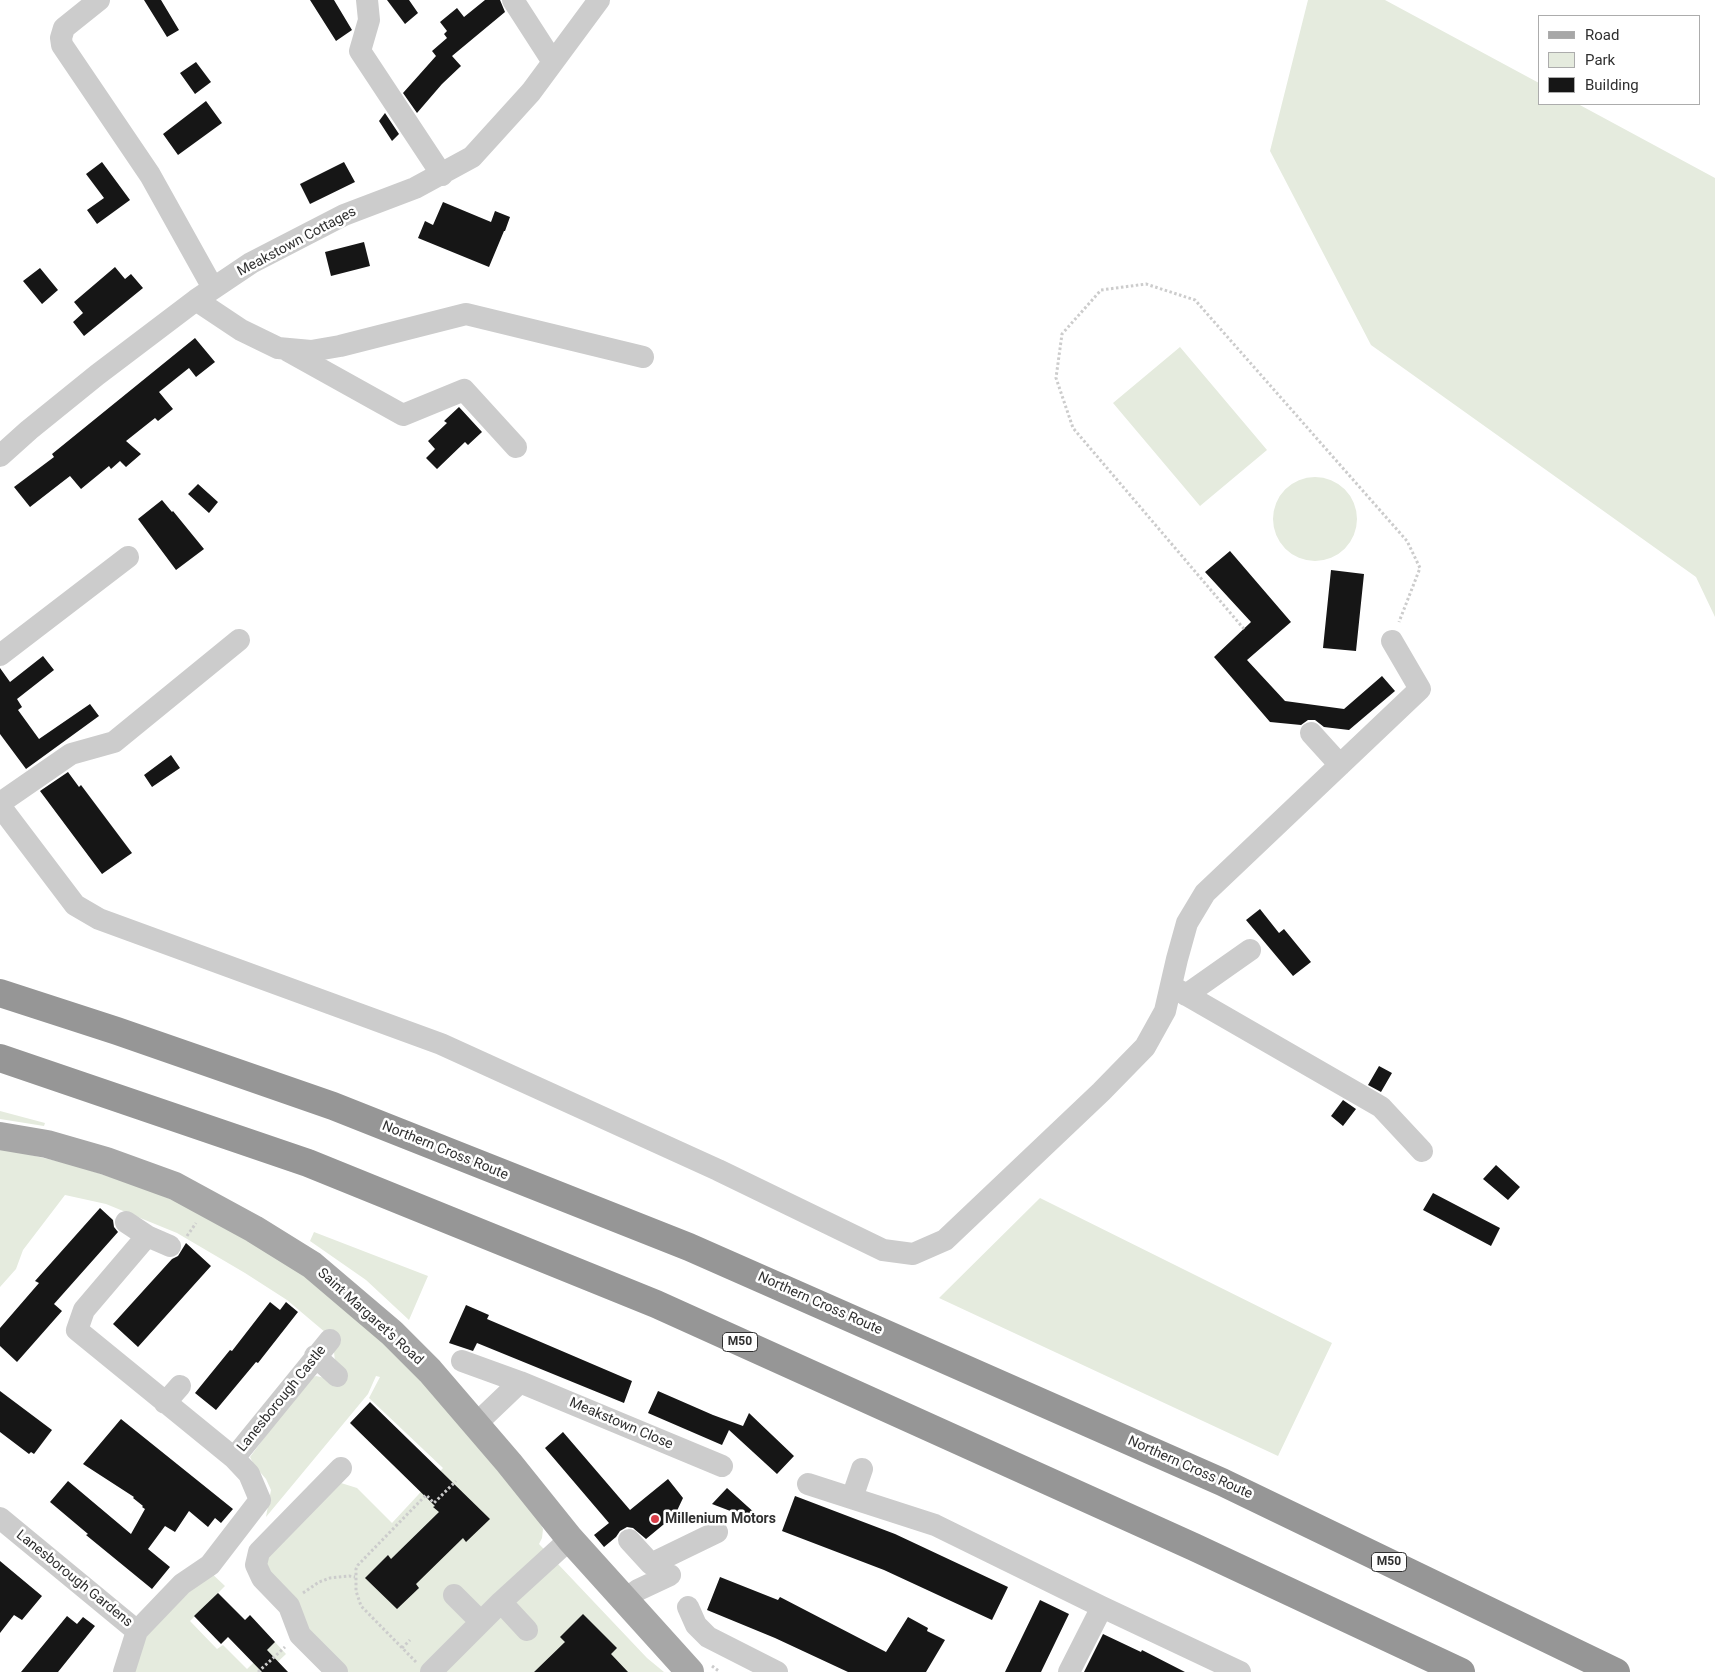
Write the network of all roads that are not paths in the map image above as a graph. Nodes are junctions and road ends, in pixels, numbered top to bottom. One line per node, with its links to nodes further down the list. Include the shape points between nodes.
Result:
1 (99, 0): 7 (street, via 64,28 62,45 150,175)
2 (367, 0): 6 (street, via 369,20 360,50)
3 (513, 0): 5 (street)
4 (599, 0): 5 (street, Meakstown Cottages)
5 (553, 62): 6 (street, Meakstown Cottages, via 531,92 472,157)
6 (442, 174): 7 (street, Meakstown Cottages, via 344,215 250,263)
7 (205, 294): 8 (street, via 242,330); 11 (street, Meakstown Cottages, via 97,375)
8 (283, 348): 9 (street, via 311,351 340,346 466,314); 10 (street, via 403,415 464,390)
9 (643, 358)
10 (516, 447)
11 (0, 456)
12 (128, 557): 15 (street)
13 (239, 640): 18 (street, via 114,742 71,754)
14 (1392, 641): 17 (street, via 1420,690)
15 (0, 655)
16 (1312, 733): 17 (street)
17 (1340, 765): 20 (street, via 1205,893 1188,923)
18 (0, 804): 20 (street, via 75,905 99,919 441,1044 718,1170 883,1250 914,1254 945,1240 1145,1047)
19 (1250, 950): 20 (street)
20 (1178, 990): 24 (street, via 1381,1107)
21 (0, 993): 61 (highway, Northern Cross Route / M50, via 333,1106 690,1247 1222,1482)
22 (0, 1058): 60 (highway, M50, via 308,1163 656,1304 1194,1547)
23 (0, 1136): 33 (main road, Saint Margaret's Road, via 106,1161 175,1186 254,1229 312,1265 385,1327 430,1371)
24 (1422, 1151)
25 (126, 1222): 26 (street)
26 (147, 1236): 27 (street); 32 (street, Lanesborough Castle, via 84,1310 77,1330)
27 (170, 1246)
28 (462, 1361): 30 (street, Meakstown Close)
29 (337, 1376): 34 (street, Lanesborough Castle, via 322,1348)
30 (520, 1382): 33 (street); 35 (street, Meakstown Close)
31 (180, 1386): 32 (street)
32 (165, 1403): 34 (street, Lanesborough Castle)
33 (476, 1424): 42 (main road, Saint Margaret's Road)
34 (234, 1458): 52 (street, Lanesborough Castle, via 249,1474 260,1500 210,1566 182,1584)
35 (722, 1466)
36 (341, 1468): 55 (street, via 259,1552 256,1566 262,1578 289,1606 300,1635)
37 (862, 1468): 39 (street)
38 (808, 1484): 39 (street)
39 (852, 1498): 48 (street, via 935,1525)
40 (0, 1518): 52 (street, Lanesborough Gardens)
41 (717, 1532): 44 (street)
42 (570, 1539): 46 (main road, Saint Margaret's Road); 47 (street)
43 (629, 1540): 44 (street)
44 (656, 1575): 46 (street)
45 (454, 1595): 50 (street)
46 (624, 1600): 56 (main road, Saint Margaret's Road)
47 (501, 1602): 50 (street); 51 (street)
48 (1102, 1607): 58 (street); 59 (street)
49 (688, 1608): 57 (street, via 696,1625 708,1637)
50 (481, 1622): 53 (street)
51 (527, 1630)
52 (137, 1631): 54 (street, Lanesborough Gardens)
53 (426, 1669)
54 (124, 1672)
55 (337, 1672)
56 (690, 1672)
57 (777, 1672)
58 (1069, 1672)
59 (1240, 1672)
60 (1461, 1672)
61 (1616, 1672)

